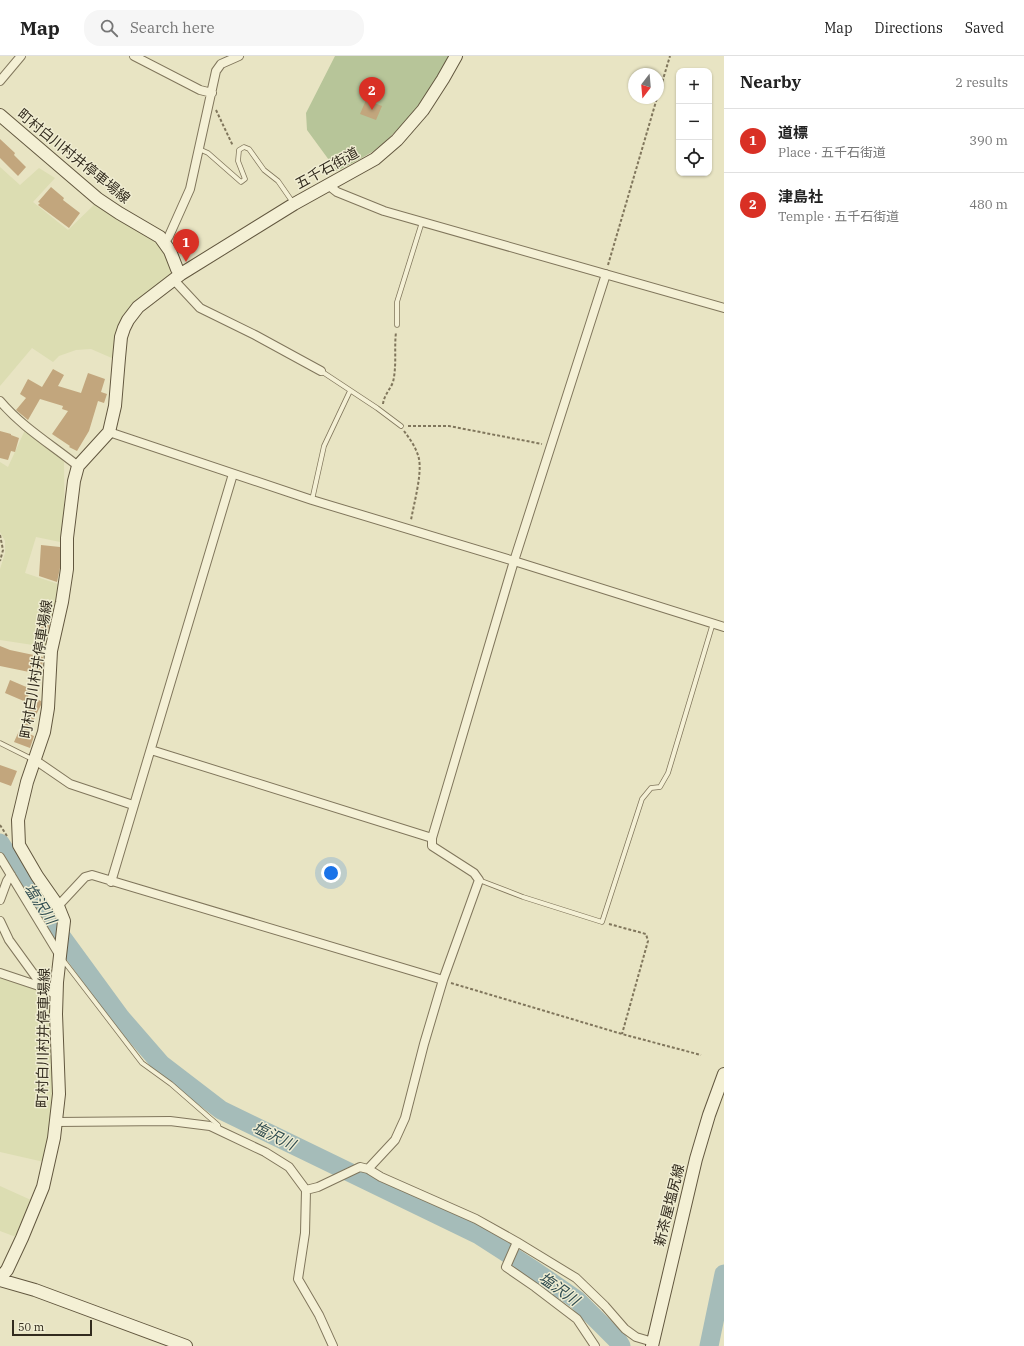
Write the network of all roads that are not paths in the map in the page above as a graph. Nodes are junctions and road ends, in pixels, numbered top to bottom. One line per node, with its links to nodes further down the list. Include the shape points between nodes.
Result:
1 (21, 56): 5 (street)
2 (134, 56): 6 (street)
3 (239, 56): 6 (street, via 221,64 216,71)
4 (456, 56): 9 (main road, 五千石街道, via 423,110 397,140 375,159)
5 (0, 81)
6 (212, 96): 8 (street)
7 (0, 115): 12 (main road, 町村白川村井停車場線, via 98,199)
8 (199, 149): 10 (lane, via 208,153 241,182 245,179 238,161 239,150 244,147 249,149 264,170 278,181); 12 (street, via 190,189)
9 (328, 185): 10 (main road, 五千石街道); 11 (street, via 337,192 384,211)
10 (294, 204): 14 (main road, 五千石街道)
11 (422, 222): 13 (street); 16 (lane, via 397,302)
12 (165, 242): 14 (main road)
13 (606, 274): 15 (street); 25 (street)
14 (177, 277): 17 (street, via 200,308); 21 (main road, 町村白川村井停車場線, via 138,307 124,328 115,406)
15 (724, 308)
16 (397, 325)
17 (322, 371): 18 (lane)
18 (350, 391): 20 (lane); 24 (lane, via 324,446)
19 (0, 401): 22 (street, via 34,433)
20 (401, 426)
21 (109, 432): 22 (main road, 町村白川村井停車場線); 23 (street)
22 (78, 466): 30 (main road, 町村白川村井停車場線, via 70,508 67,569 51,651 48,708 44,732)
23 (233, 474): 24 (street); 29 (street)
24 (312, 500): 25 (street)
25 (514, 561): 26 (street); 32 (street)
26 (713, 623): 27 (street); 35 (lane, via 668,773 660,787 651,788 642,799 602,922 523,898)
27 (724, 627)
28 (0, 743): 30 (lane)
29 (150, 750): 31 (street); 32 (street)
30 (34, 760): 31 (street, via 70,784); 38 (main road, 町村白川村井停車場線, via 18,820 19,845)
31 (133, 805): 36 (street)
32 (432, 838): 35 (street, via 432,846 474,873)
33 (0, 857): 34 (street)
34 (12, 875): 37 (street); 40 (street)
35 (479, 880): 42 (street)
36 (111, 882): 38 (street, via 92,875 85,878); 42 (street)
37 (0, 900)
38 (58, 906): 40 (main road, 町村白川村井停車場線, via 64,922)
39 (0, 921): 43 (street, via 9,940 38,980)
40 (60, 954): 44 (main road, 町村白川村井停車場線); 47 (lane, via 142,1062 218,1125)
41 (0, 973): 43 (street)
42 (443, 980): 48 (street, via 405,1118 395,1140)
43 (39, 986): 44 (street)
44 (57, 995): 46 (main road, 町村白川村井停車場線, via 59,1088)
45 (724, 1074): 52 (main road, 新茶屋塩尻線, via 696,1159)
46 (56, 1122): 47 (street, via 170,1121 210,1126); 51 (main road, 町村白川村井停車場線, via 43,1187 22,1238)
47 (219, 1130): 49 (street, via 265,1152 289,1167)
48 (364, 1168): 49 (street); 50 (street, via 476,1219)
49 (306, 1190): 54 (street, via 305,1233 298,1279)
50 (517, 1242): 52 (street, via 576,1278 625,1329); 55 (street, via 506,1268 577,1319)
51 (0, 1279): 53 (main road, 町村白川村井停車場線)
52 (652, 1344)
53 (186, 1346)
54 (333, 1346)
55 (596, 1346)

